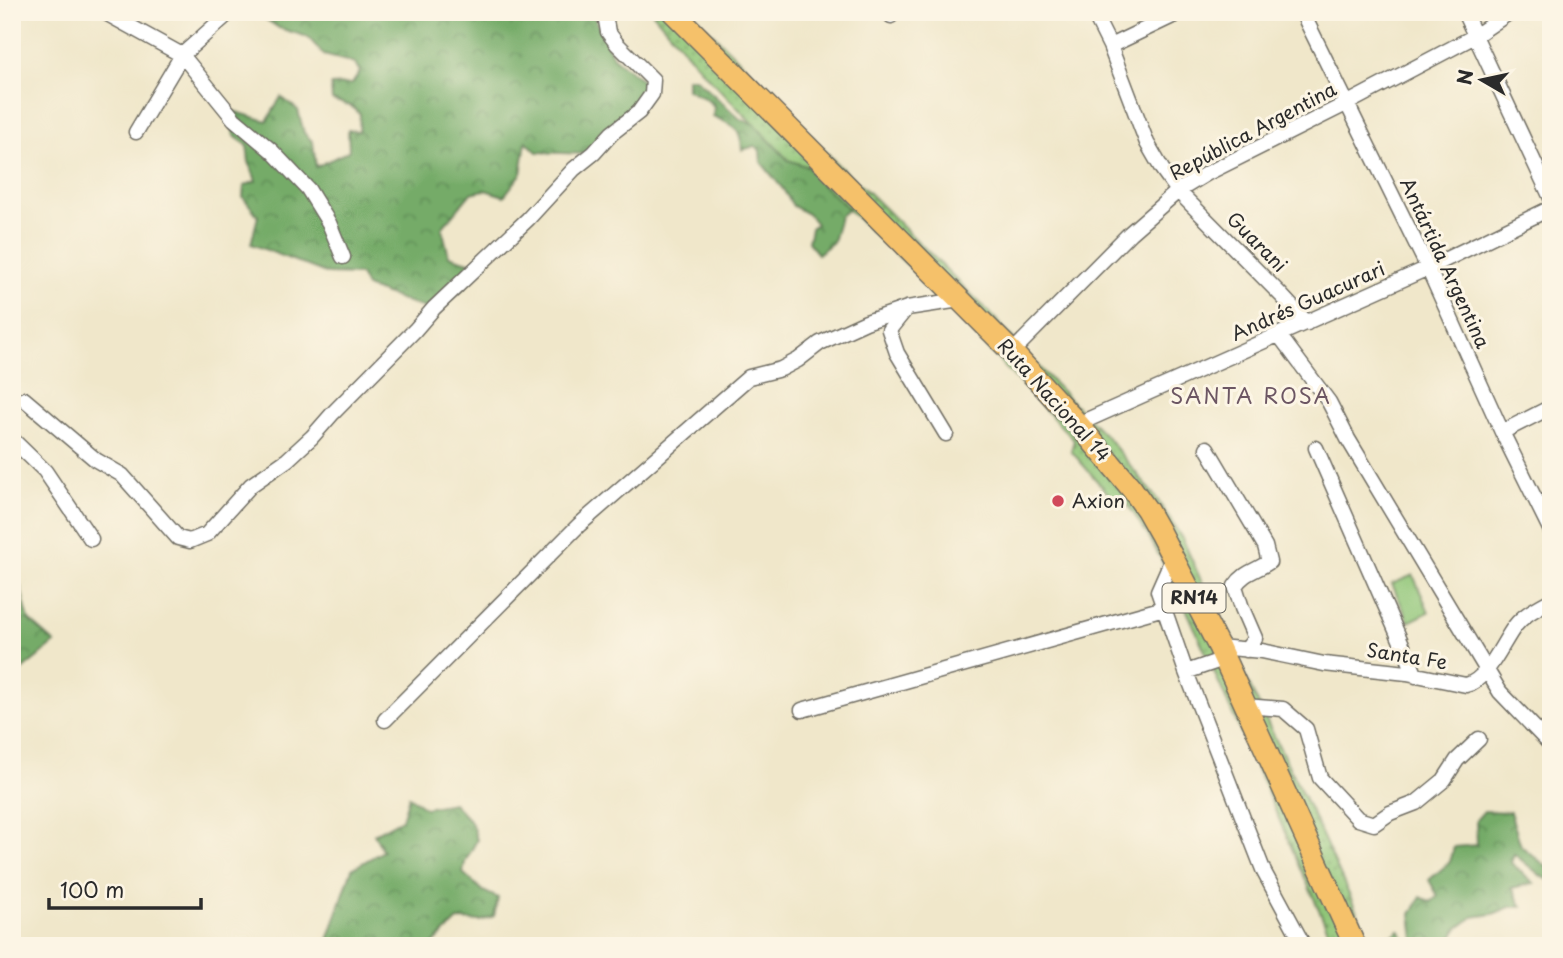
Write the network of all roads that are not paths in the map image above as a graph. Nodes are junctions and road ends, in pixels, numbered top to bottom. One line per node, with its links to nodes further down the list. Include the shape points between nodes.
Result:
1 (104, 12): 12 (street)
2 (230, 12): 12 (street)
3 (673, 12): 21 (highway, Ruta Nacional 14 / RN14)
4 (1093, 12): 11 (street, Guarani)
5 (1181, 12): 11 (street)
6 (1302, 12): 13 (street, Antártida Argentina)
7 (1464, 12): 10 (street)
8 (1510, 12): 10 (street, República Argentina)
9 (605, 13): 26 (street, via 612,38 653,80 652,94 639,112 574,169 312,436 251,485 207,534 190,541 178,538 122,475 96,460)
10 (1475, 36): 13 (street, República Argentina); 15 (street)
11 (1110, 46): 16 (street, Guarani, via 1147,143)
12 (182, 55): 14 (street); 19 (street, via 234,119 308,189)
13 (1346, 104): 16 (street, República Argentina); 20 (street, Antártida Argentina)
14 (136, 132)
15 (1546, 176): 17 (street)
16 (1178, 191): 23 (street, Guarani); 25 (street, República Argentina)
17 (1551, 198)
18 (1551, 208): 20 (street, Andrés Guacurari)
19 (343, 257)
20 (1428, 268): 23 (street, Andrés Guacurari); 29 (street, Antártida Argentina)
21 (960, 300): 22 (street); 25 (highway, Ruta Nacional 14 / RN14)
22 (907, 308): 30 (street, via 889,330 897,353); 46 (street, via 820,343 781,369 749,377 579,525)
23 (1307, 323): 24 (street, Andrés Guacurari)
24 (1279, 335): 28 (street, Andrés Guacurari); 41 (street, via 1329,402)
25 (1012, 352): 28 (highway, Ruta Nacional 14 / RN14)
26 (23, 399)
27 (1551, 407): 29 (street)
28 (1078, 424): 36 (highway, Ruta Nacional 14 / RN14, via 1147,510)
29 (1502, 432): 34 (street, Antártida Argentina)
30 (946, 434)
31 (12, 439): 35 (street, via 44,471)
32 (1207, 448): 39 (street, via 1265,547 1269,562 1241,576 1235,586 1255,638)
33 (1316, 448): 43 (street)
34 (1551, 531)
35 (91, 538)
36 (1173, 557): 38 (street, via 1158,591); 40 (highway, Ruta Nacional 14 / RN14)
37 (1551, 600): 41 (street, Santa Fe, via 1525,615)
38 (1164, 608): 42 (street); 45 (street)
39 (1246, 649): 40 (street, Santa Fe); 43 (street, Santa Fe)
40 (1222, 653): 42 (street); 44 (highway, Ruta Nacional 14 / RN14)
41 (1487, 669): 43 (street, Santa Fe, via 1474,684 1466,685); 48 (street, via 1500,692)
42 (1186, 672): 49 (street, via 1264,872)
43 (1416, 676)
44 (1245, 706): 47 (street, via 1283,709 1306,729 1320,778 1358,819 1374,824 1416,803 1444,780); 50 (highway, Ruta Nacional 14 / RN14)
45 (802, 710)
46 (385, 720)
47 (1479, 739)
48 (1551, 745)
49 (1304, 946)
50 (1355, 946)

